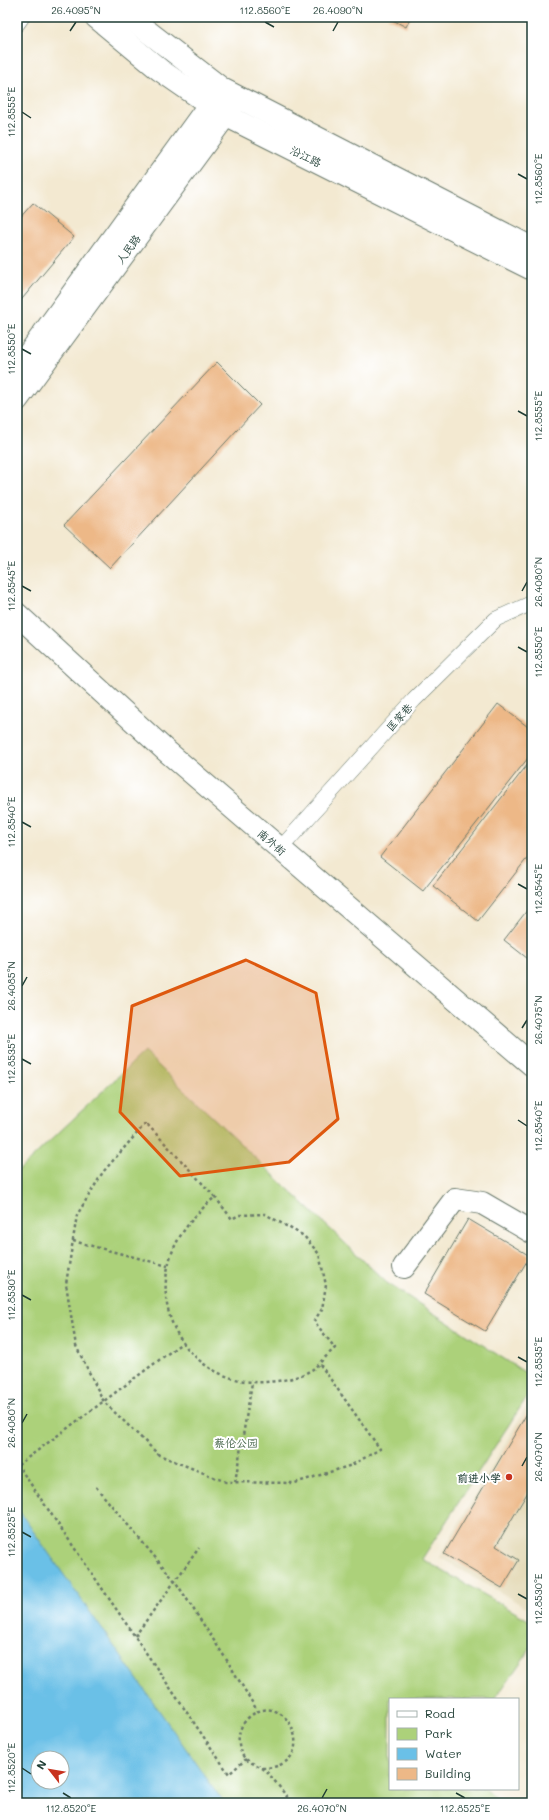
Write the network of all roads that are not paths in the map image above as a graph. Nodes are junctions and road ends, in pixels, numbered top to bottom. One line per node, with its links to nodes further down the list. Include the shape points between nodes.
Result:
1 (22, 17): 4 (lane)
2 (96, 17): 5 (street, 沿江路, via 160,70)
3 (129, 17): 5 (street, 沿江路)
4 (17, 24)
5 (224, 102): 6 (street, 沿江路); 7 (street, 沿江路); 8 (street, 人民路); 9 (street, 人民路)
6 (532, 248)
7 (532, 269)
8 (17, 370)
9 (17, 400)
10 (532, 603): 12 (lane, 匡家巷, via 496,619 414,700)
11 (17, 614): 12 (street, 南外街, via 164,749)
12 (280, 849): 13 (street, 南外街)
13 (532, 1065)
14 (532, 1232): 15 (street, via 482,1203 455,1199)
15 (404, 1267)

